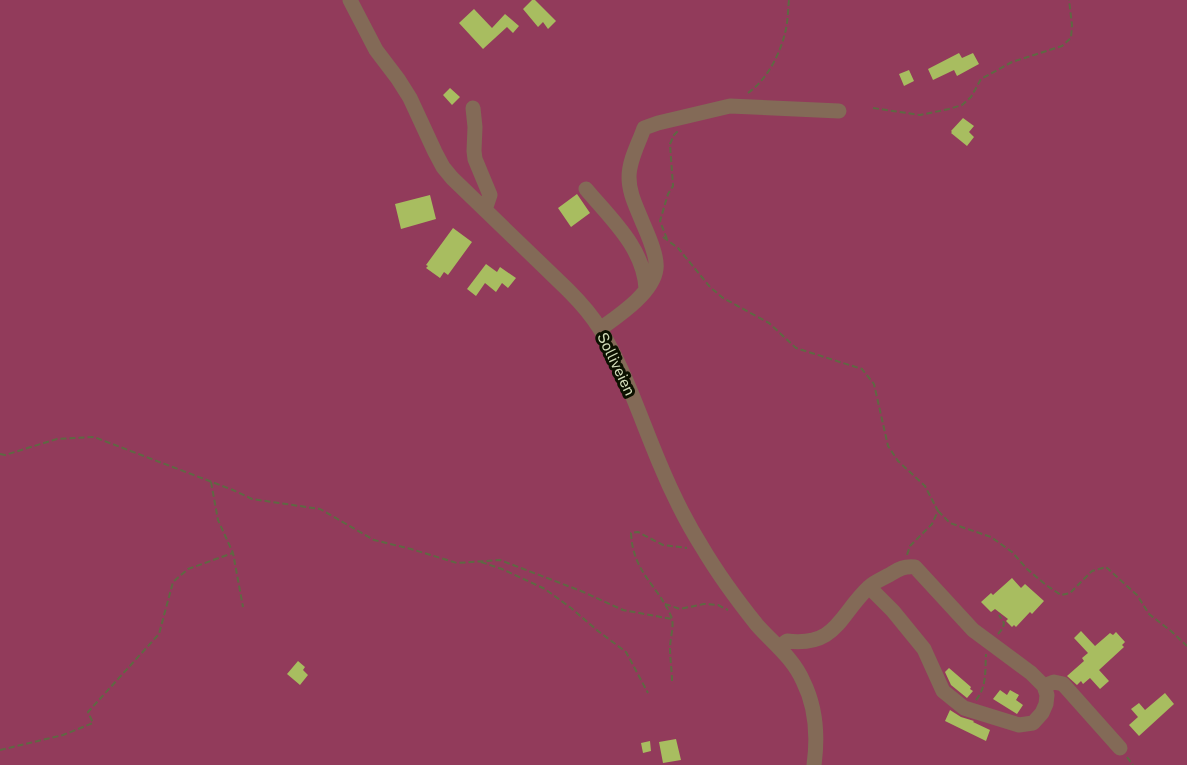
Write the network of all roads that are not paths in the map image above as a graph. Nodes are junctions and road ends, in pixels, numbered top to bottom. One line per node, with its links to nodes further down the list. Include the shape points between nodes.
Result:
1 (350, 0): 5 (street, Solliveien, via 376,50 410,98 443,167)
2 (473, 108): 5 (street, via 475,159 490,195)
3 (839, 111): 6 (street, via 730,106 644,128 629,174 630,193 655,257 653,280)
4 (586, 189): 6 (street, via 636,250)
5 (485, 210): 7 (street, Solliveien, via 568,290)
6 (646, 289): 7 (street)
7 (600, 329): 9 (street, Solliveien, via 623,373 678,506 719,575)
8 (869, 587): 9 (street, via 822,638 803,643 787,641); 10 (street, via 903,566 915,567 973,630 994,640); 10 (street, via 924,649 943,690 964,708 1019,725 1033,723 1046,704)
9 (779, 647): 12 (street, Solliveien, via 803,679 811,700 816,720)
10 (1044, 686): 11 (street, via 1063,684)
11 (1120, 748)
12 (814, 765)

